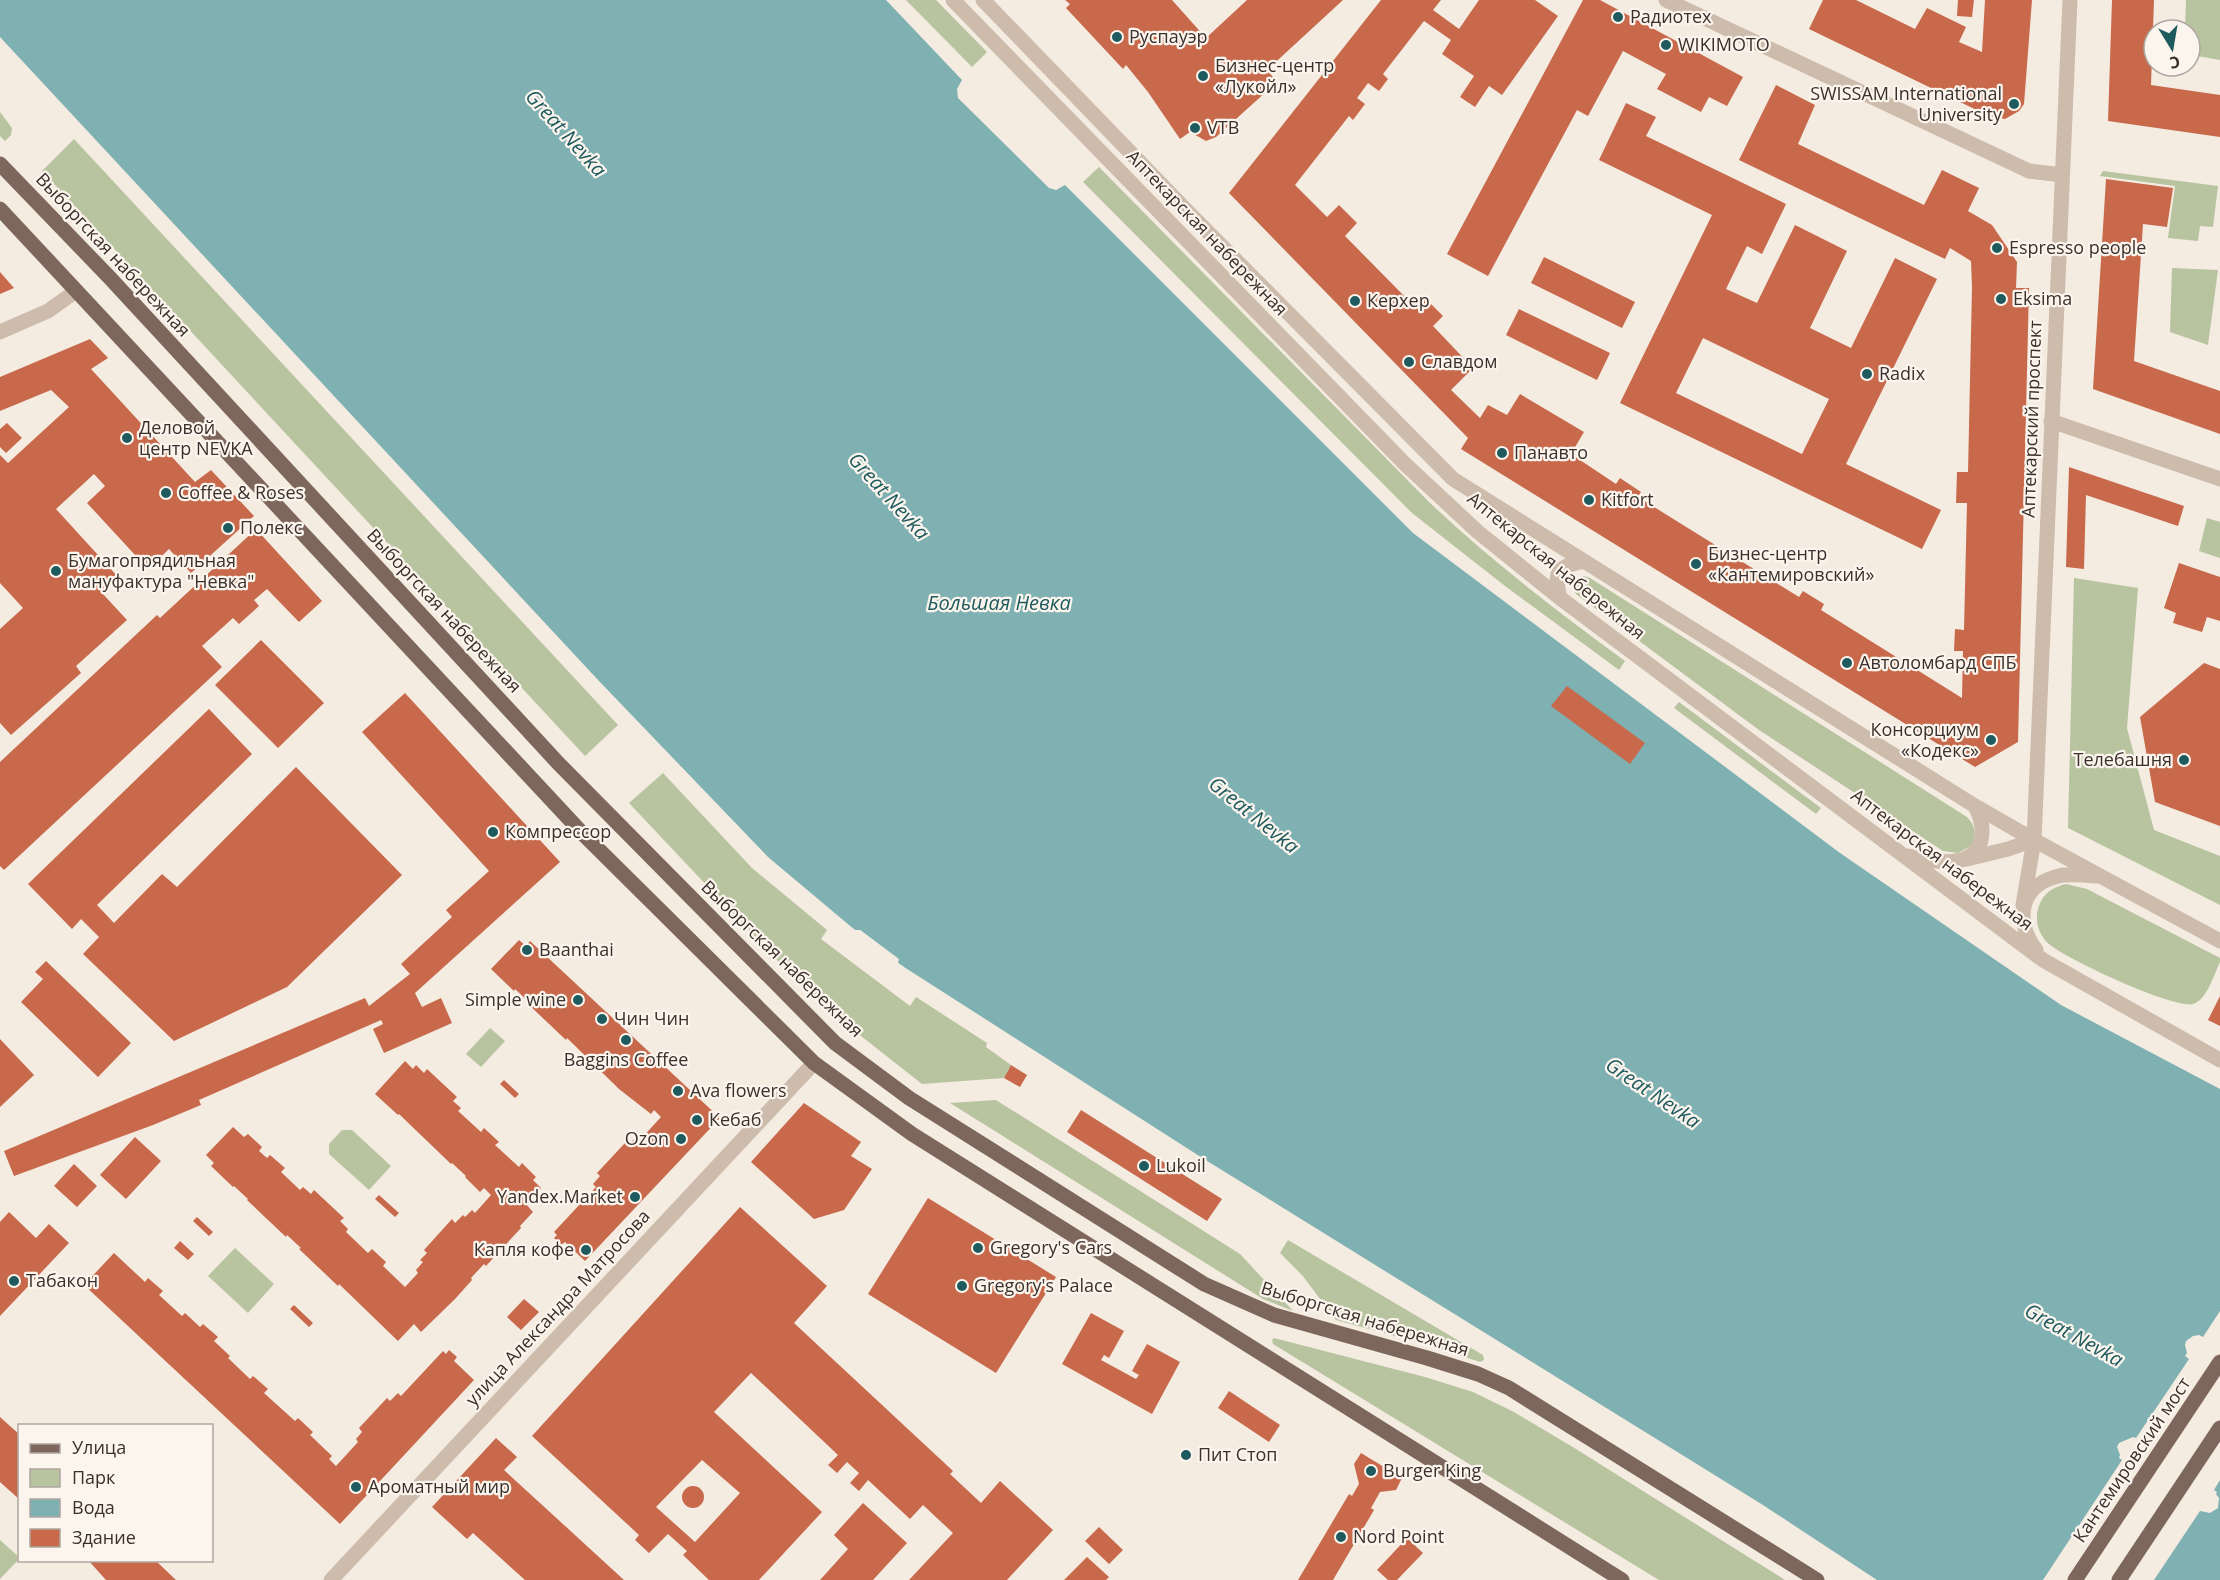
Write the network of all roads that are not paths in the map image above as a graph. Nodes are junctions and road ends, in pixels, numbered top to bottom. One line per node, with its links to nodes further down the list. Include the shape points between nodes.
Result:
1 (953, 0): 13 (street, Аптекарская набережная, via 1405,464 1478,532)
2 (983, 0): 12 (street, Аптекарская набережная, via 1453,479)
3 (1666, 0): 6 (street, via 2029,171)
4 (2070, 0): 6 (street, Аптекарский проспект)
5 (0, 165): 28 (main road, Выборгская набережная, via 118,287 559,764 835,1043 909,1098 1203,1284 1274,1315 1427,1358 1509,1388)
6 (2062, 175): 10 (street, Аптекарский проспект)
7 (0, 209): 8 (main road)
8 (76, 291): 9 (street, via 48,311); 23 (main road, via 584,835)
9 (0, 332)
10 (2051, 421): 11 (street); 15 (street, Аптекарский проспект)
11 (2220, 479)
12 (1584, 561): 13 (street, via 1559,572 1556,580); 14 (street, Аптекарская набережная)
13 (1560, 597): 16 (street, Аптекарская набережная)
14 (1975, 806): 15 (street, Аптекарская набережная); 17 (street, via 1982,822 1981,841 1976,851)
15 (2034, 840): 17 (street); 18 (street, Аптекарская набережная); 19 (street, Аптекарский проспект)
16 (1903, 855): 17 (street); 21 (street, Аптекарская набережная)
17 (1962, 860)
18 (2101, 876): 19 (street, via 2063,875 2048,880 2034,889); 20 (street, Аптекарская набережная)
19 (2023, 905): 21 (street, Аптекарский проспект, via 2024,930)
20 (2220, 941)
21 (2043, 960): 22 (street, Аптекарская набережная)
22 (2220, 1060)
23 (814, 1063): 26 (street, улица Александра Матросова); 27 (main road, via 912,1134)
24 (2220, 1362): 29 (main road, Кантемировский мост)
25 (2220, 1428): 30 (main road)
26 (331, 1580)
27 (1622, 1580)
28 (1817, 1580)
29 (2075, 1580)
30 (2119, 1580)

